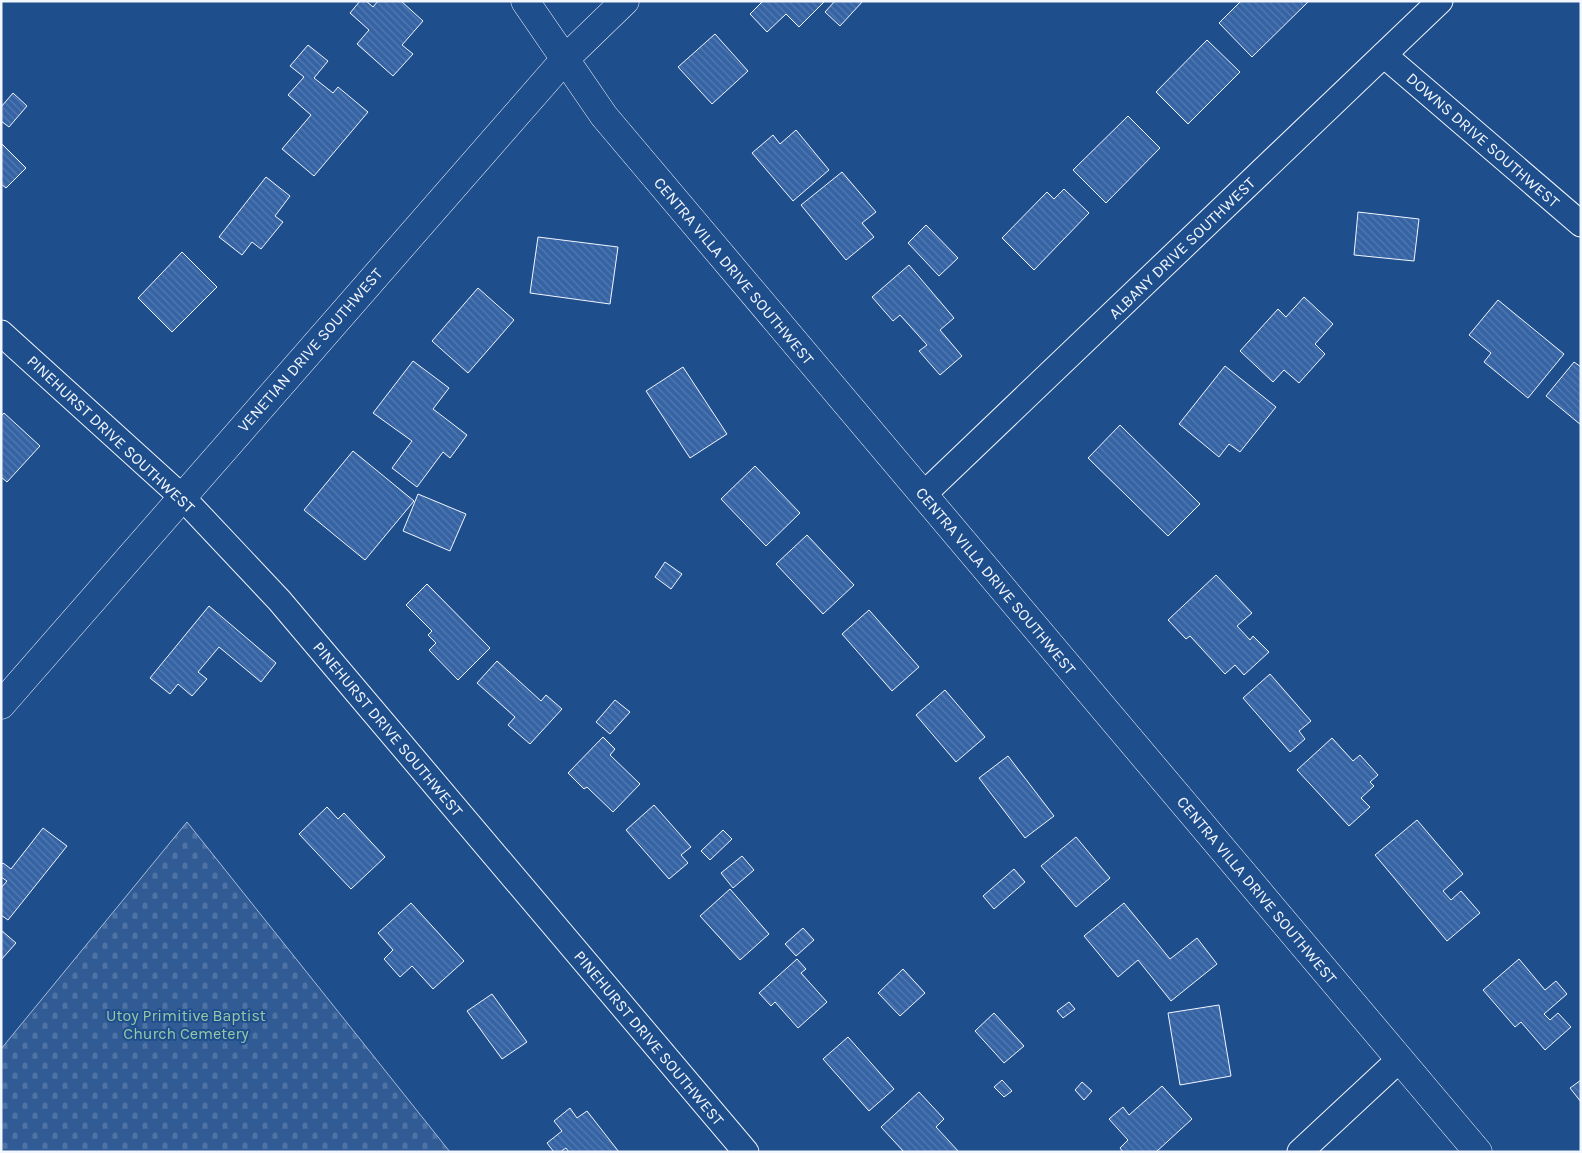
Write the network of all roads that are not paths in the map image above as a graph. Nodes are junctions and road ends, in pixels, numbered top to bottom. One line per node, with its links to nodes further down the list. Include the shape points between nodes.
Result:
1 (525, 1): 5 (street, CENTRA VILLA DRIVE SOUTHWEST)
2 (625, 1): 5 (street, VENETIAN DRIVE SOUTHWEST)
3 (1440, 1): 4 (street, ALBANY DRIVE SOUTHWEST)
4 (1384, 55): 6 (street, DOWNS DRIVE SOUTHWEST); 8 (street, ALBANY DRIVE SOUTHWEST)
5 (565, 59): 8 (street, CENTRA VILLA DRIVE SOUTHWEST, via 604,116); 9 (street, VENETIAN DRIVE SOUTHWEST)
6 (1581, 224)
7 (1, 333): 9 (street, PINEHURST DRIVE SOUTHWEST)
8 (923, 495): 11 (street, CENTRA VILLA DRIVE SOUTHWEST)
9 (182, 497): 10 (street, VENETIAN DRIVE SOUTHWEST); 12 (street, PINEHURST DRIVE SOUTHWEST, via 279,600)
10 (1, 706)
11 (1400, 1059): 13 (street); 14 (street, CENTRA VILLA DRIVE SOUTHWEST)
12 (746, 1152)
13 (1300, 1152)
14 (1478, 1152)

